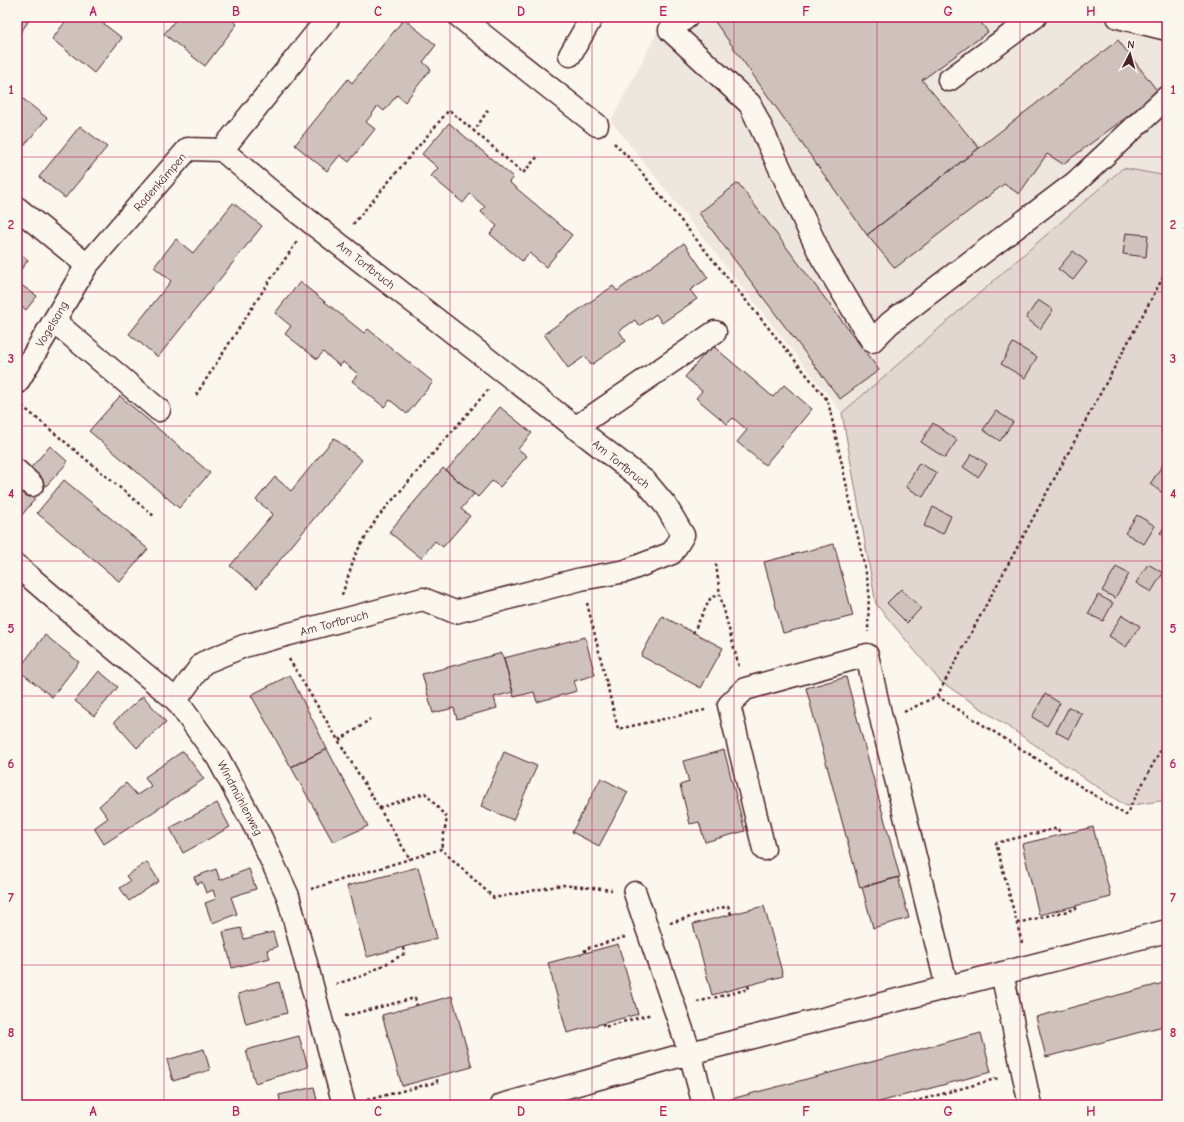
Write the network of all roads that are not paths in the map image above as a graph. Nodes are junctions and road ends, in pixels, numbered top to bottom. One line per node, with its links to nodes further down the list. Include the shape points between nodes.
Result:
1 (329, 17): 12 (street)
2 (460, 17): 11 (street)
3 (592, 17): 8 (street)
4 (687, 17): 10 (street, via 670,30 750,104 821,256 872,341 890,323 1076,182)
5 (1035, 17): 9 (street)
6 (1118, 17): 7 (street)
7 (1167, 29)
8 (570, 55)
9 (949, 80)
10 (1167, 97)
11 (597, 125)
12 (222, 150): 14 (street, Radenkämpen, via 188,149); 19 (street, Am Torfbruch, via 273,193)
13 (17, 208): 14 (street)
14 (88, 265): 15 (street, Vogelsang)
15 (54, 322): 17 (street, Vogelsang); 18 (street)
16 (715, 332): 19 (street)
17 (17, 383)
18 (159, 410)
19 (575, 428): 21 (street, Am Torfbruch, via 646,482 666,506 683,535 672,553 626,571 581,579 455,612 422,599 244,646 203,662)
20 (17, 566): 21 (street, Windmühlenweg)
21 (176, 700): 28 (street, Windmühlenweg, via 218,758 261,838 288,896 322,1022)
22 (764, 849): 26 (street, via 729,705 745,689 867,655)
23 (635, 893): 27 (street)
24 (1167, 931): 25 (street)
25 (1002, 973): 26 (street); 31 (street)
26 (947, 987): 27 (street)
27 (690, 1053): 29 (street); 30 (street)
28 (353, 1103)
29 (502, 1105)
30 (704, 1105)
31 (1030, 1105)

